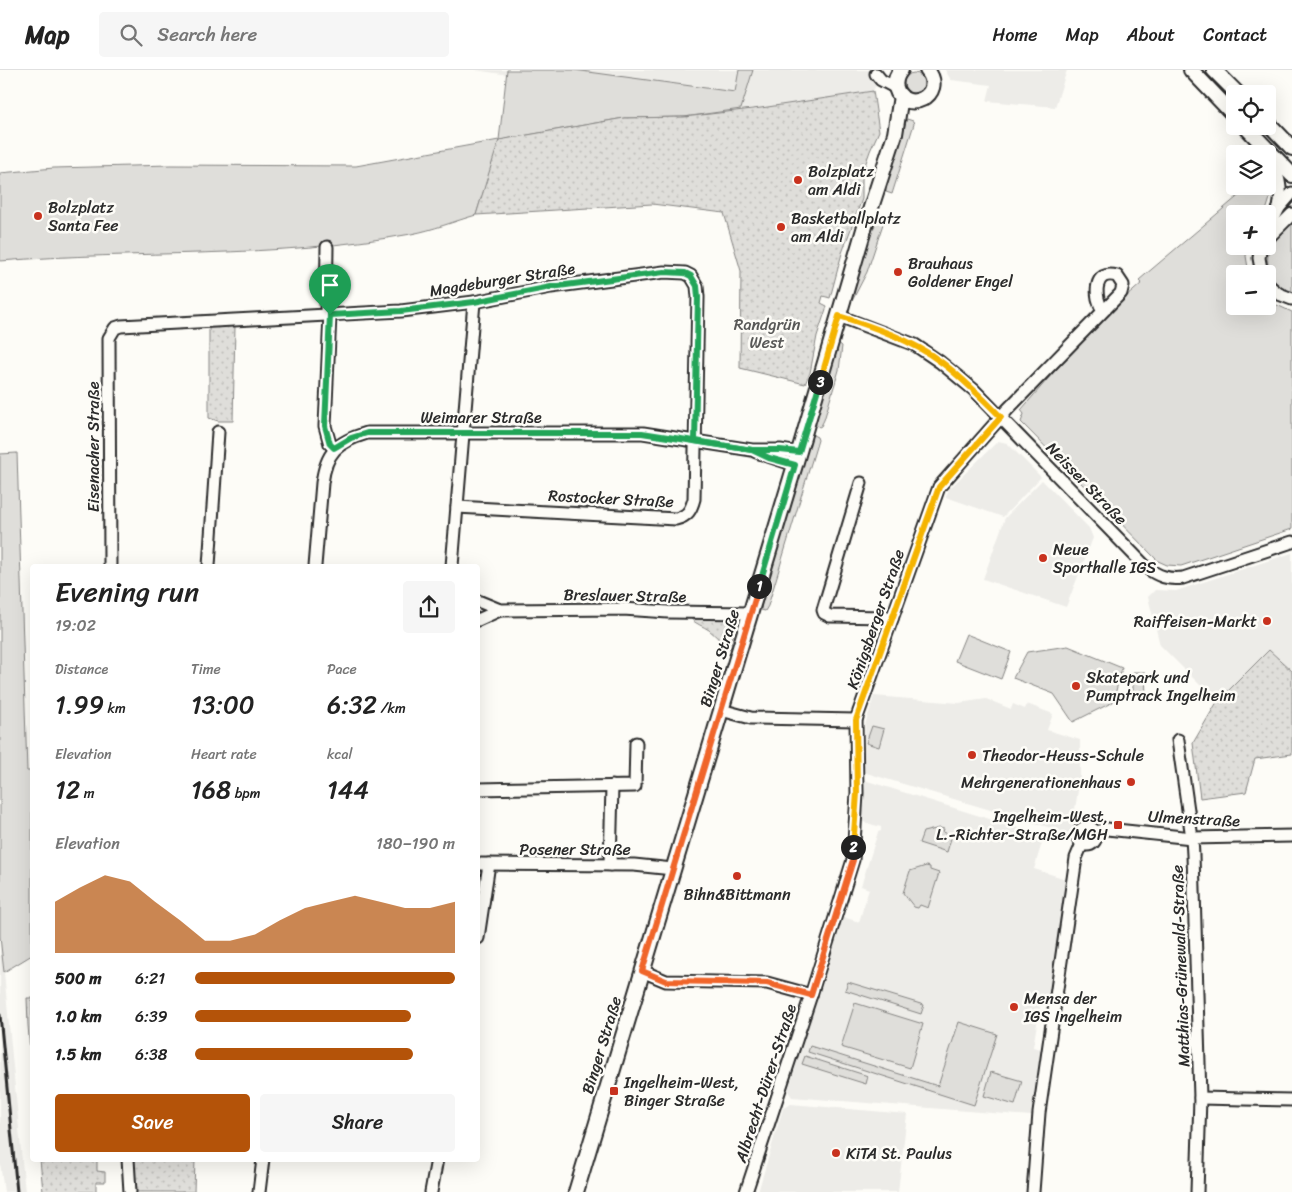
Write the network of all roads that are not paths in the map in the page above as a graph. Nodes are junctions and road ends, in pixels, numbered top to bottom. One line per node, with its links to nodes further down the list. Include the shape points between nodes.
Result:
1 (927, 70): 7 (main road, Binger Straße, via 932,79 932,89 926,98)
2 (1191, 70): 8 (main road)
3 (1214, 70): 6 (main road)
4 (877, 72): 5 (street, via 888,72)
5 (899, 82): 7 (main road, via 911,102); 10 (main road, Binger Straße)
6 (1229, 85)
7 (916, 102): 10 (main road, Binger Straße)
8 (1226, 107)
9 (1276, 131): 13 (main road)
10 (895, 134): 28 (main road, Binger Straße)
11 (1254, 135): 12 (main road)
12 (1263, 145)
13 (1292, 148)
14 (1276, 158): 16 (main road)
15 (1276, 172): 18 (street, via 1280,182)
16 (1292, 175)
17 (1292, 193): 18 (street)
18 (1279, 208): 19 (street)
19 (1276, 214)
20 (1292, 214): 21 (street)
21 (1276, 230)
22 (327, 247): 27 (street)
23 (1276, 292): 24 (street)
24 (1292, 299)
25 (474, 302): 27 (street, Magdeburger Straße); 32 (street); 33 (street, Magdeburger Straße, via 551,287 664,272 691,276 697,286 698,297)
26 (1103, 311): 30 (street)
27 (328, 315): 29 (street, Magdeburger Straße); 34 (street, via 325,426)
28 (839, 316): 30 (street, Neisser Straße, via 914,345 948,368); 35 (main road, Binger Straße)
29 (115, 328): 39 (street, Eisenacher Straße, via 109,338)
30 (1001, 417): 38 (street, Neisser Straße, via 1154,574 1183,578); 47 (street, Königsberger Straße, via 939,487)
31 (218, 432): 40 (street)
32 (463, 433): 33 (street, Weimarer Straße, via 642,433); 34 (street, Weimarer Straße, via 367,433); 37 (street)
33 (695, 441): 35 (street, Weimarer Straße, via 752,450 769,458); 37 (street, Rostocker Straße, via 694,499 684,517)
34 (334, 448): 41 (street, via 323,470)
35 (797, 459): 45 (main road, Binger Straße)
36 (861, 483): 47 (street, via 823,610 830,616)
37 (457, 507): 42 (street)
38 (1292, 542)
39 (110, 564)
40 (209, 564)
41 (315, 564)
42 (452, 564)
43 (480, 602): 44 (street, Breslauer Straße)
44 (500, 610): 45 (street, Breslauer Straße); 46 (street, Breslauer Straße)
45 (750, 613): 48 (main road, Binger Straße)
46 (480, 619)
47 (892, 619): 49 (street, Königsberger Straße)
48 (721, 710): 49 (street, via 751,718); 58 (main road, Binger Straße)
49 (856, 720): 61 (street, Albrecht-Dürer-Straße, via 857,793 853,860)
50 (1178, 740): 55 (street, Matthias-Grünewald-Straße)
51 (636, 743): 52 (street, via 635,786)
52 (612, 786): 53 (street); 57 (street)
53 (480, 788)
54 (1292, 836): 55 (street, Ulmenstraße)
55 (1192, 838): 62 (street, Matthias-Grünewald-Straße); 72 (street, Ulmenstraße, via 1108,829 1095,832 1089,827 1081,828 1077,837 1082,844 1076,858 1039,1114)
56 (483, 864): 57 (street, Posener Straße); 59 (street)
57 (610, 865): 58 (street, Posener Straße)
58 (673, 869): 60 (main road, Binger Straße)
59 (480, 908)
60 (642, 971): 61 (street, via 666,981 767,983); 70 (main road, Binger Straße)
61 (811, 995): 71 (street, Albrecht-Dürer-Straße)
62 (1200, 1098): 63 (street); 73 (street, Matthias-Grünewald-Straße)
63 (1292, 1100)
64 (128, 1162): 67 (street)
65 (263, 1162): 68 (street)
66 (436, 1162): 69 (street)
67 (130, 1192)
68 (259, 1192)
69 (431, 1192)
70 (576, 1192)
71 (746, 1192)
72 (1033, 1192)
73 (1197, 1192)

